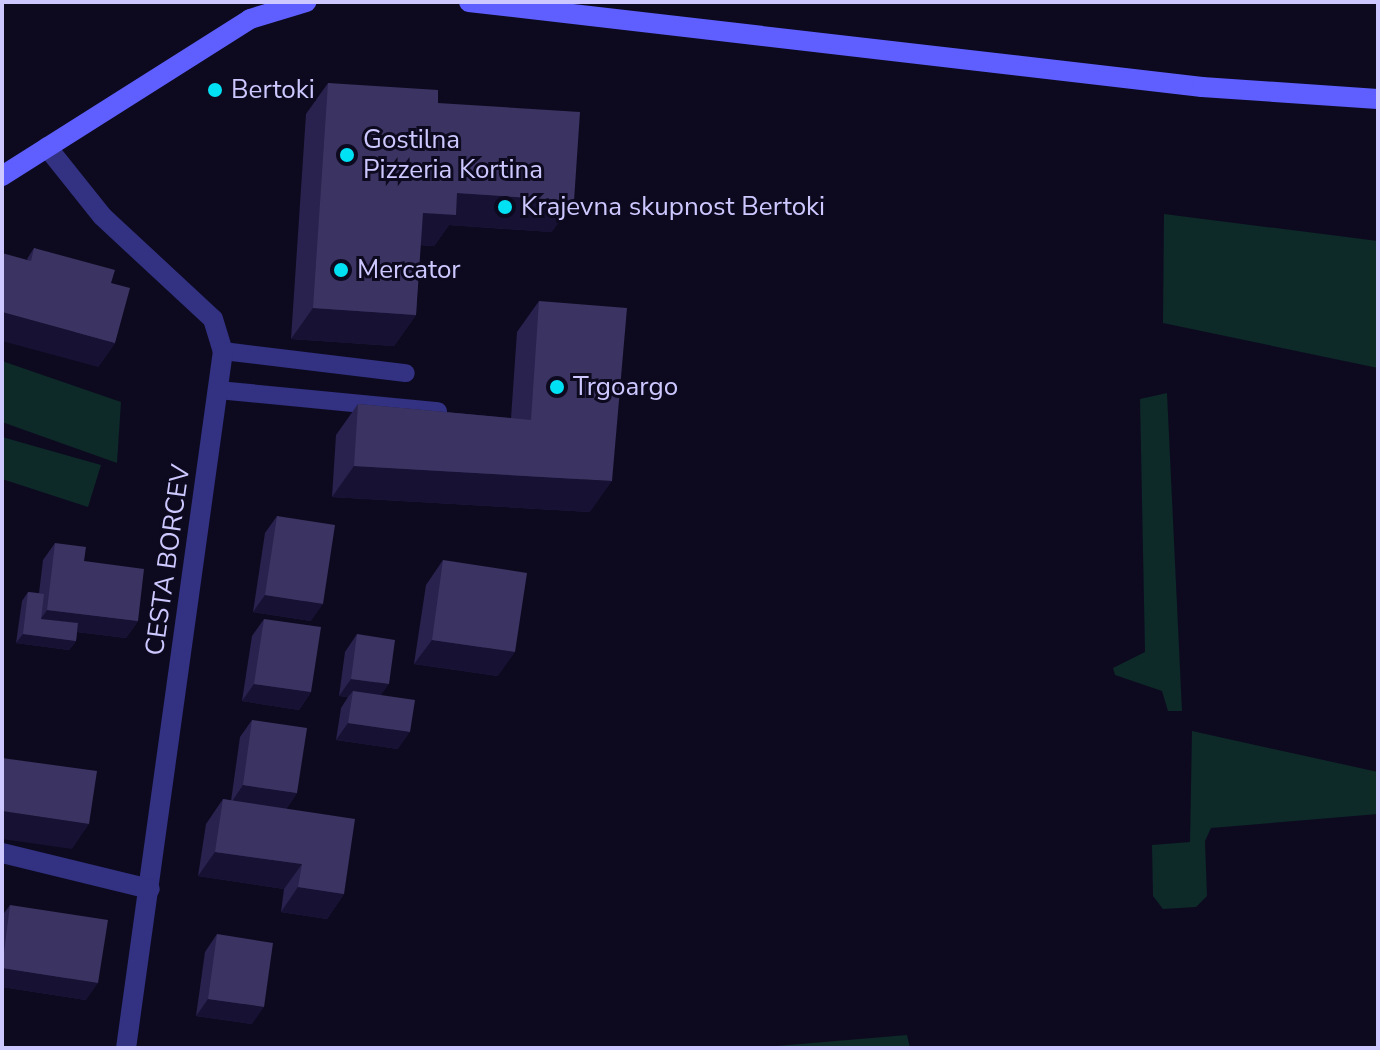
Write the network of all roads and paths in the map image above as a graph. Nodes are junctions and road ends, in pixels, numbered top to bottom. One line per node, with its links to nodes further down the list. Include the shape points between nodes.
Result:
1 (306, 2): 4 (street, via 250,19)
2 (469, 2): 3 (street, via 1202,87)
3 (1378, 99)
4 (47, 147): 5 (street); 6 (street, CESTA BORCEV, via 102,216 213,319)
5 (2, 176)
6 (223, 351): 7 (lane); 8 (street, CESTA BORCEV)
7 (406, 373)
8 (218, 390): 9 (lane); 11 (street, CESTA BORCEV)
9 (438, 411)
10 (2, 853): 11 (street)
11 (150, 889): 12 (street, CESTA BORCEV)
12 (126, 1048)

